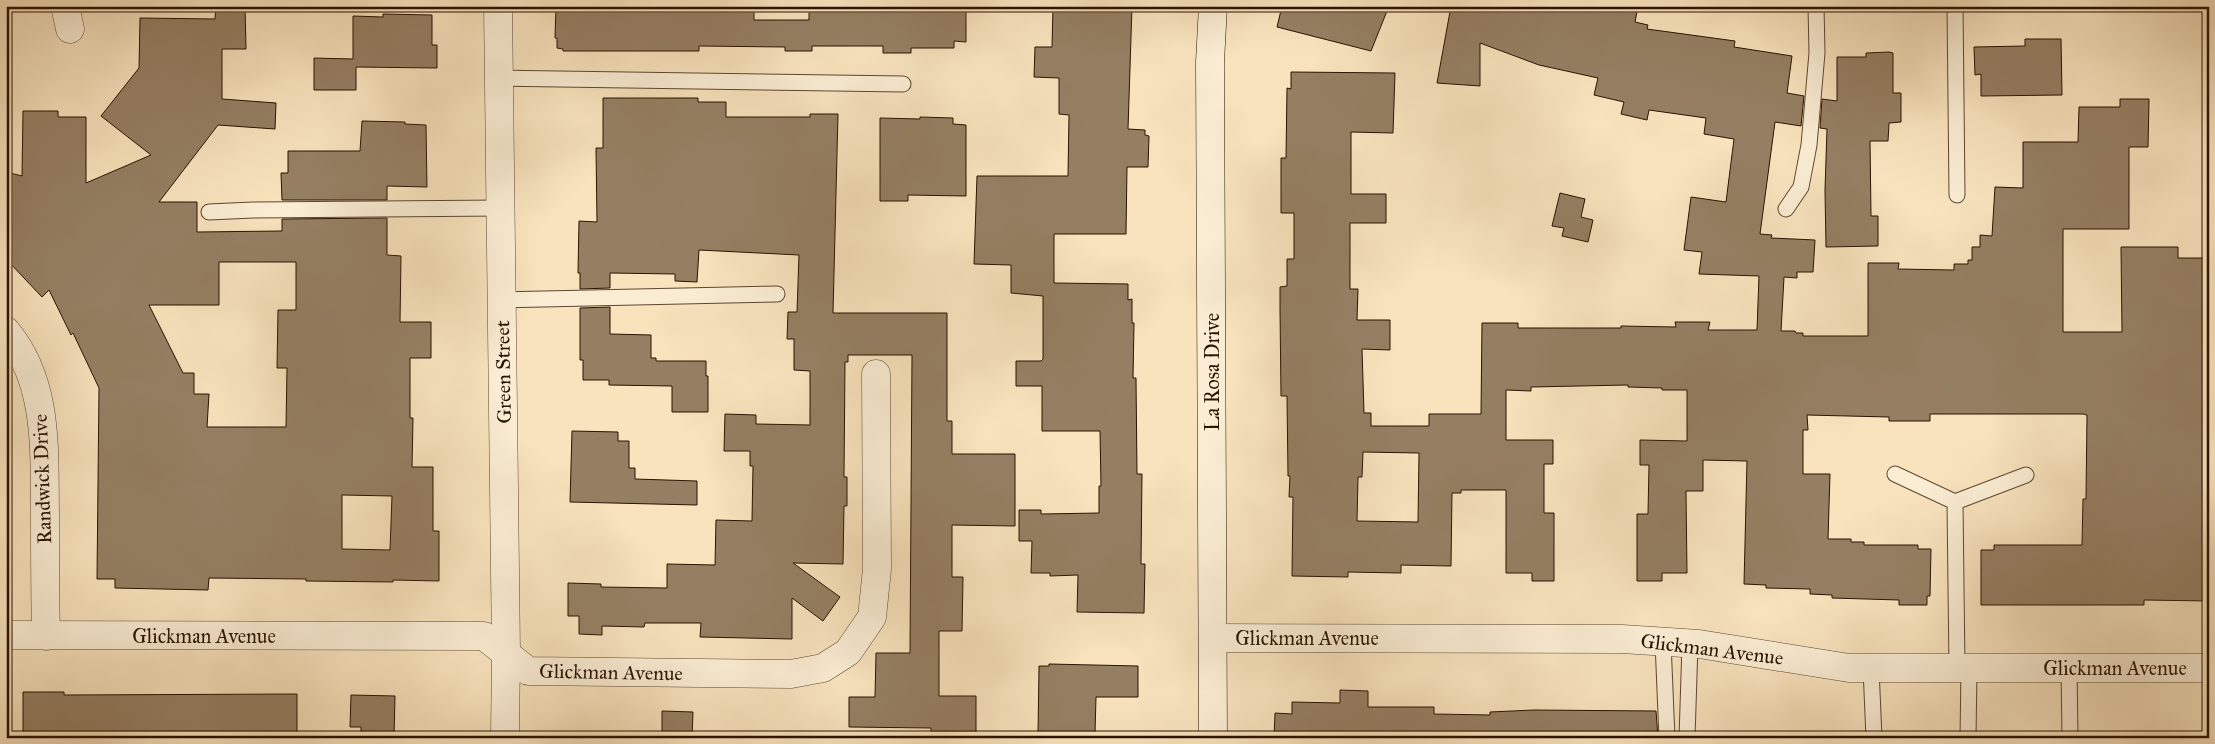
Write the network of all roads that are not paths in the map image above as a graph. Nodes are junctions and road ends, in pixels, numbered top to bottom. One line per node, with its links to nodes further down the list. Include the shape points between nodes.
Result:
1 (498, 6): 5 (street, Green Street)
2 (1213, 6): 20 (street, La Rosa Drive, via 1210,62)
3 (1816, 6): 9 (lane, via 1817,53 1809,145 1801,187)
4 (1955, 6): 7 (lane)
5 (499, 78): 6 (lane); 8 (street, Green Street)
6 (903, 84)
7 (1957, 195)
8 (501, 208): 10 (lane); 12 (street, Green Street)
9 (1786, 209)
10 (209, 212)
11 (776, 294): 12 (lane)
12 (502, 300): 23 (street, Green Street)
13 (6, 331): 19 (street, Randwick Drive, via 25,359 38,395 44,433)
14 (876, 374): 23 (street, Glickman Avenue, via 877,569 872,617 848,652 823,668 791,674 528,672)
15 (1895, 474): 17 (lane)
16 (2026, 475): 17 (lane)
17 (1955, 502): 27 (lane)
18 (6, 635): 19 (street, Glickman Avenue)
19 (46, 636): 23 (street, Glickman Avenue, via 484,636)
20 (1214, 638): 21 (street, Glickman Avenue, via 1597,638); 29 (street, La Rosa Drive)
21 (1663, 642): 22 (street, Glickman Avenue); 30 (lane)
22 (1690, 644): 24 (street, Glickman Avenue, via 1849,668); 31 (lane)
23 (506, 652): 28 (street, Green Street)
24 (1872, 668): 27 (street, Glickman Avenue); 32 (lane)
25 (2069, 668): 26 (street, Glickman Avenue); 27 (street, Glickman Avenue); 34 (lane)
26 (2209, 668)
27 (1963, 669): 33 (lane)
28 (505, 738)
29 (1213, 738)
30 (1667, 738)
31 (1687, 738)
32 (1874, 738)
33 (1968, 738)
34 (2070, 738)

